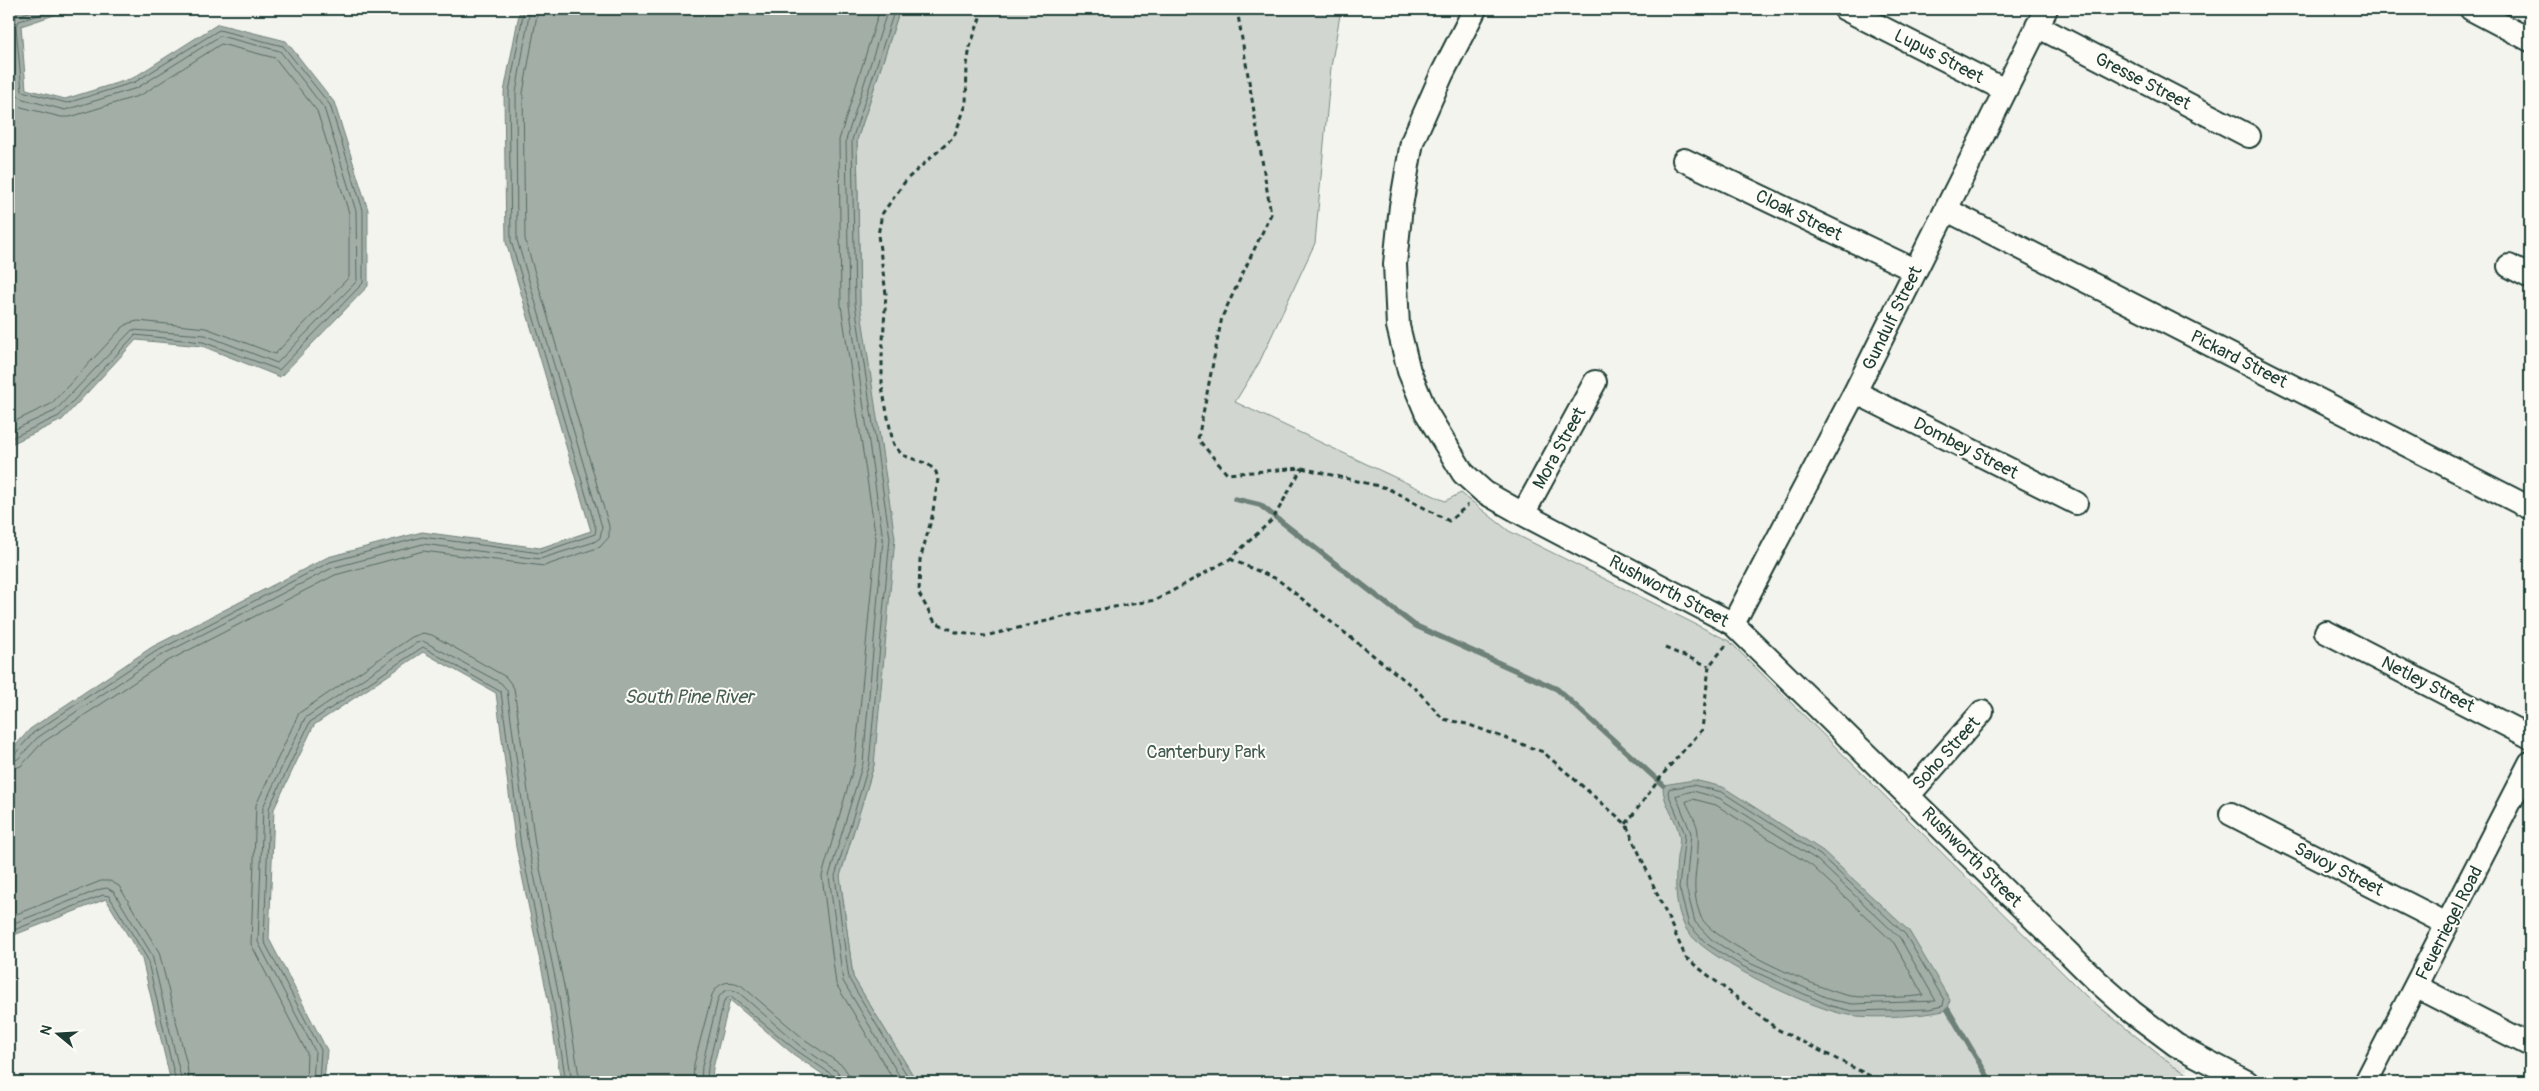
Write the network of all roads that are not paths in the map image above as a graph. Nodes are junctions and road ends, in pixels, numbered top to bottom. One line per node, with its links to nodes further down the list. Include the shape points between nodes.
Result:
1 (1475, 9): 17 (street, Rushworth Street, via 1412,142 1395,264 1398,326 1409,371 1426,412 1463,473 1484,492)
2 (1845, 9): 6 (street, Lupus Street)
3 (2471, 9): 5 (street)
4 (2042, 18): 6 (street, Gundulf Street); 7 (street, Gresse Street)
5 (2530, 40)
6 (2005, 90): 9 (street, Gundulf Street)
7 (2249, 136)
8 (1684, 160): 11 (street, Cloak Street)
9 (1947, 210): 11 (street, Gundulf Street); 16 (street, Pickard Street)
10 (2509, 266): 12 (street)
11 (1914, 270): 14 (street, Gundulf Street)
12 (2530, 277)
13 (1595, 382): 17 (street, Mora Street)
14 (1855, 392): 15 (street, Dombey Street); 19 (street, Gundulf Street)
15 (2076, 503)
16 (2530, 508)
17 (1523, 514): 19 (street, Rushworth Street)
18 (2326, 632): 21 (street, Netley Street)
19 (1731, 634): 23 (street, Rushworth Street)
20 (1982, 712): 23 (street, Soho Street)
21 (2530, 737)
22 (2530, 763): 25 (street, Feuerriegel Road)
23 (1909, 795): 28 (street, Rushworth Street, via 2097,982 2132,1012 2176,1045)
24 (2231, 814): 25 (street, Savoy Street)
25 (2448, 924): 26 (street, Feuerriegel Road)
26 (2417, 987): 27 (street); 29 (street, Feuerriegel Road)
27 (2530, 1044)
28 (2247, 1082)
29 (2366, 1082)

